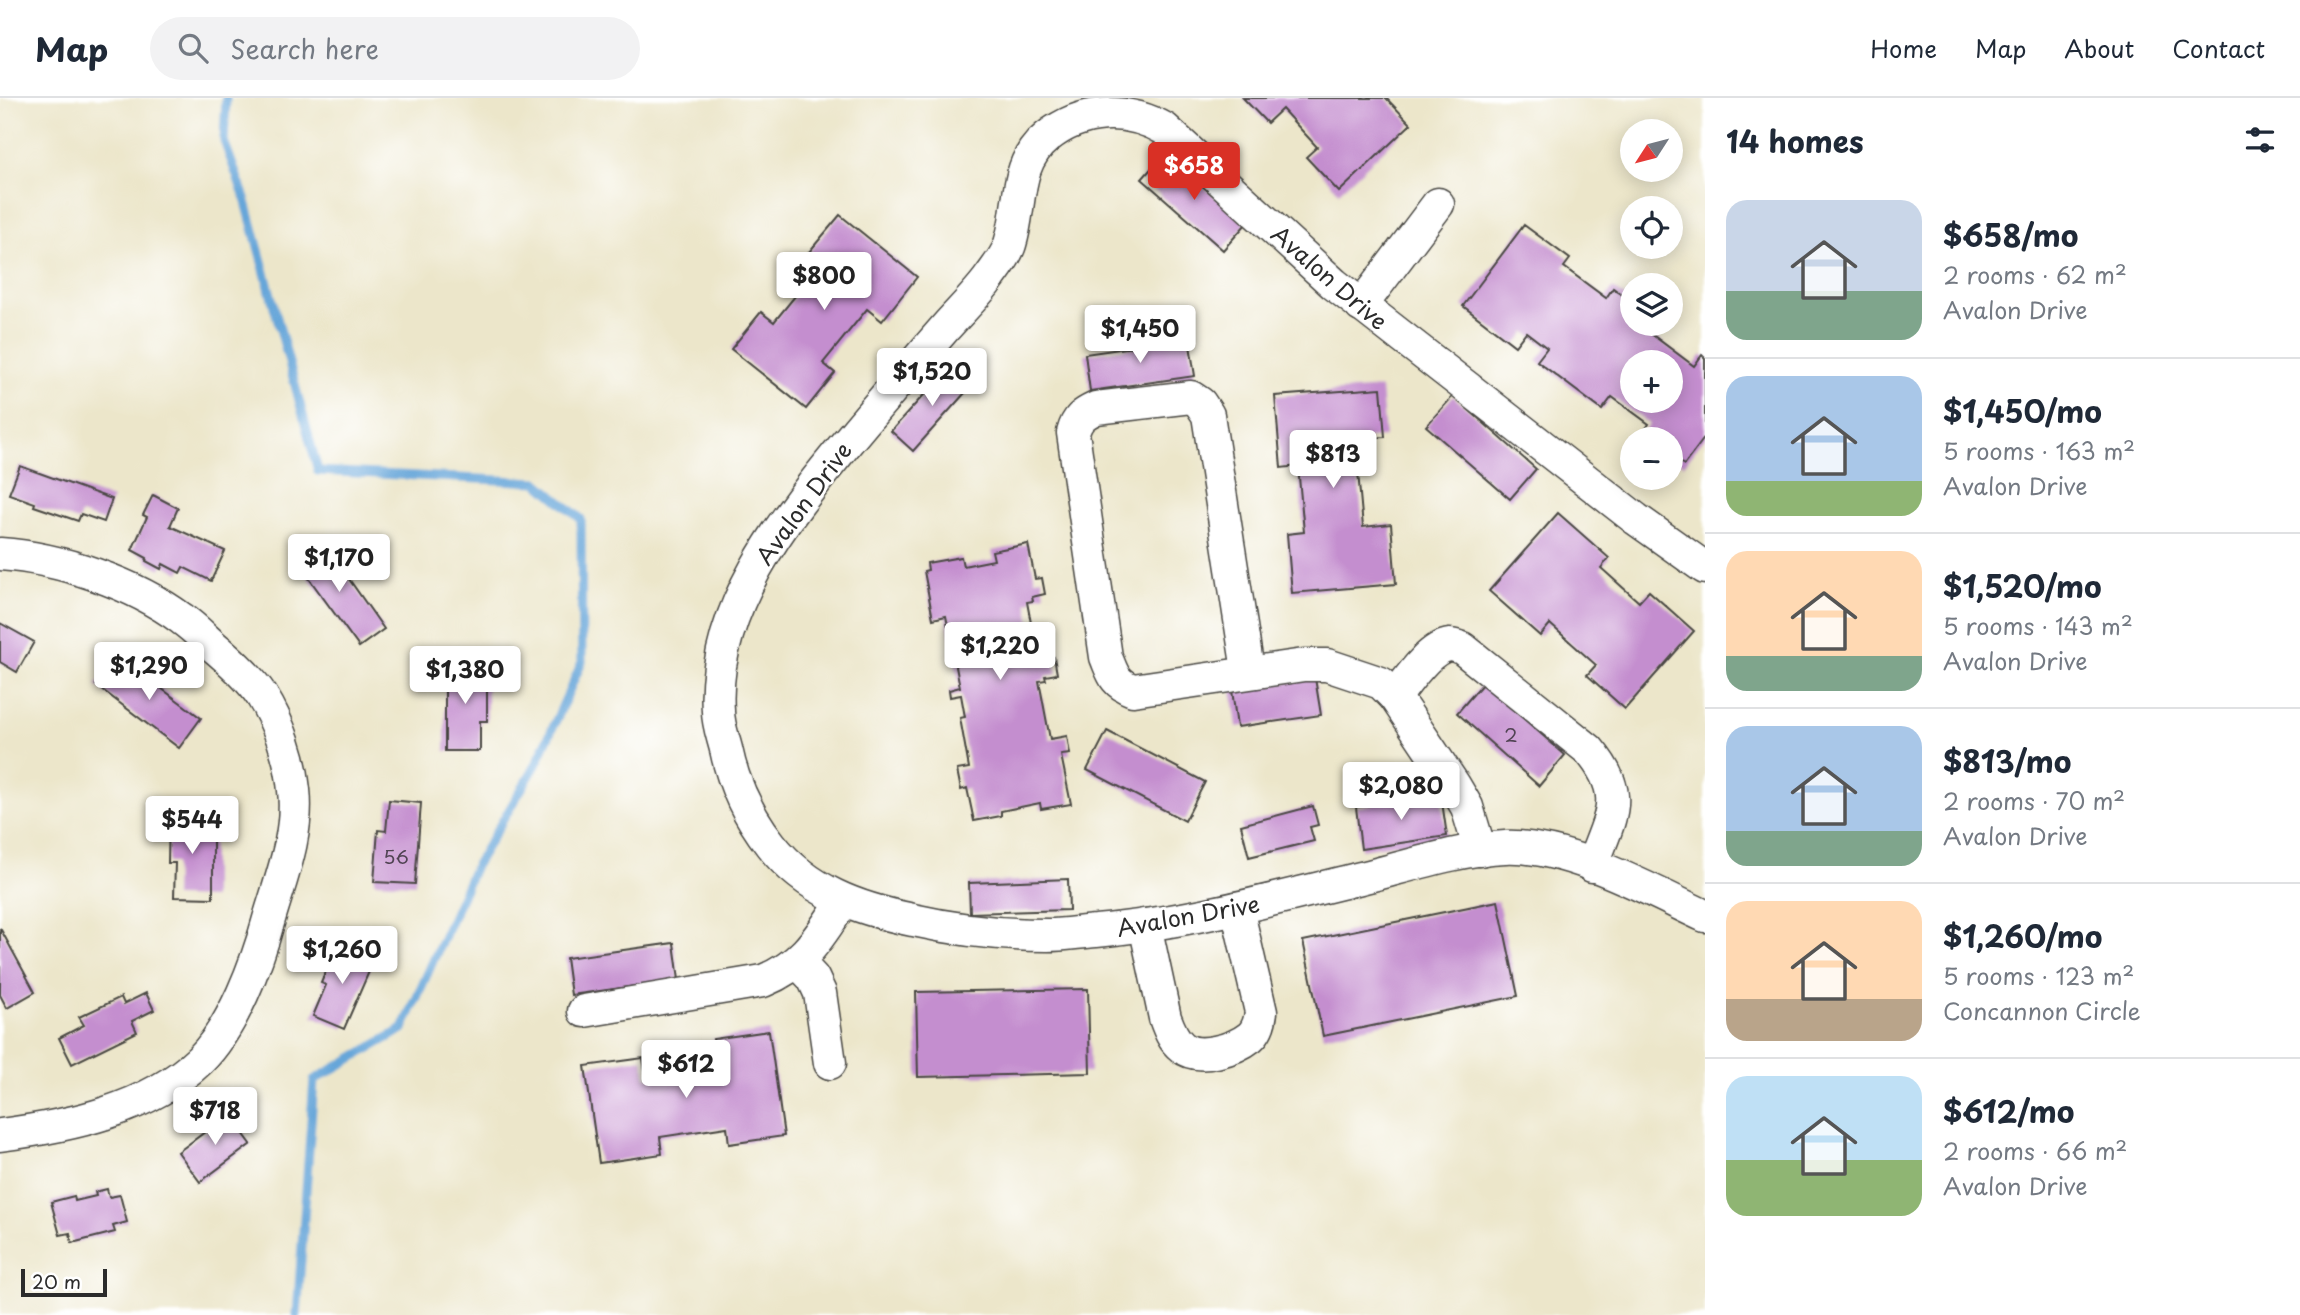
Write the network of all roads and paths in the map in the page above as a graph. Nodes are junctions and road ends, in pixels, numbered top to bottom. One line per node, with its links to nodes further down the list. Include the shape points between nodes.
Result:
1 (1438, 204): 2 (street)
2 (1361, 306): 4 (street, Avalon Drive, via 1625,511); 9 (street, Avalon Drive, via 1180,142 1146,118 1127,114 1084,117 1042,141 1023,170 1010,247 789,516 756,566 726,638 717,713 739,791 771,845 792,868)
3 (0, 554): 16 (street, via 81,569 121,583 182,618 261,695 283,740 295,791 292,844 255,967 201,1059 144,1100)
4 (1701, 557)
5 (1254, 672): 5 (street, via 1133,690 1121,686 1113,675 1106,657 1073,433 1083,414 1096,408 1191,397 1208,415 1247,664); 6 (street, via 1327,665 1381,683)
6 (1395, 697): 7 (street, via 1466,807); 8 (street, via 1422,662 1438,650 1449,645 1462,648 1588,750 1605,769 1613,791 1611,812)
7 (1479, 850): 8 (street, Avalon Drive, via 1544,850); 10 (street, Avalon Drive)
8 (1591, 866): 11 (street, Avalon Drive)
9 (843, 901): 12 (street, Avalon Drive, via 956,929 1050,935); 13 (street)
10 (1237, 908): 12 (street, Avalon Drive); 12 (street, via 1261,1012 1259,1027 1240,1044 1216,1051 1195,1054 1182,1048 1170,1033)
11 (1705, 916)
12 (1145, 925)
13 (798, 962): 14 (street, via 763,981); 15 (street, via 820,993)
14 (584, 1011)
15 (830, 1063)
16 (0, 1135)

